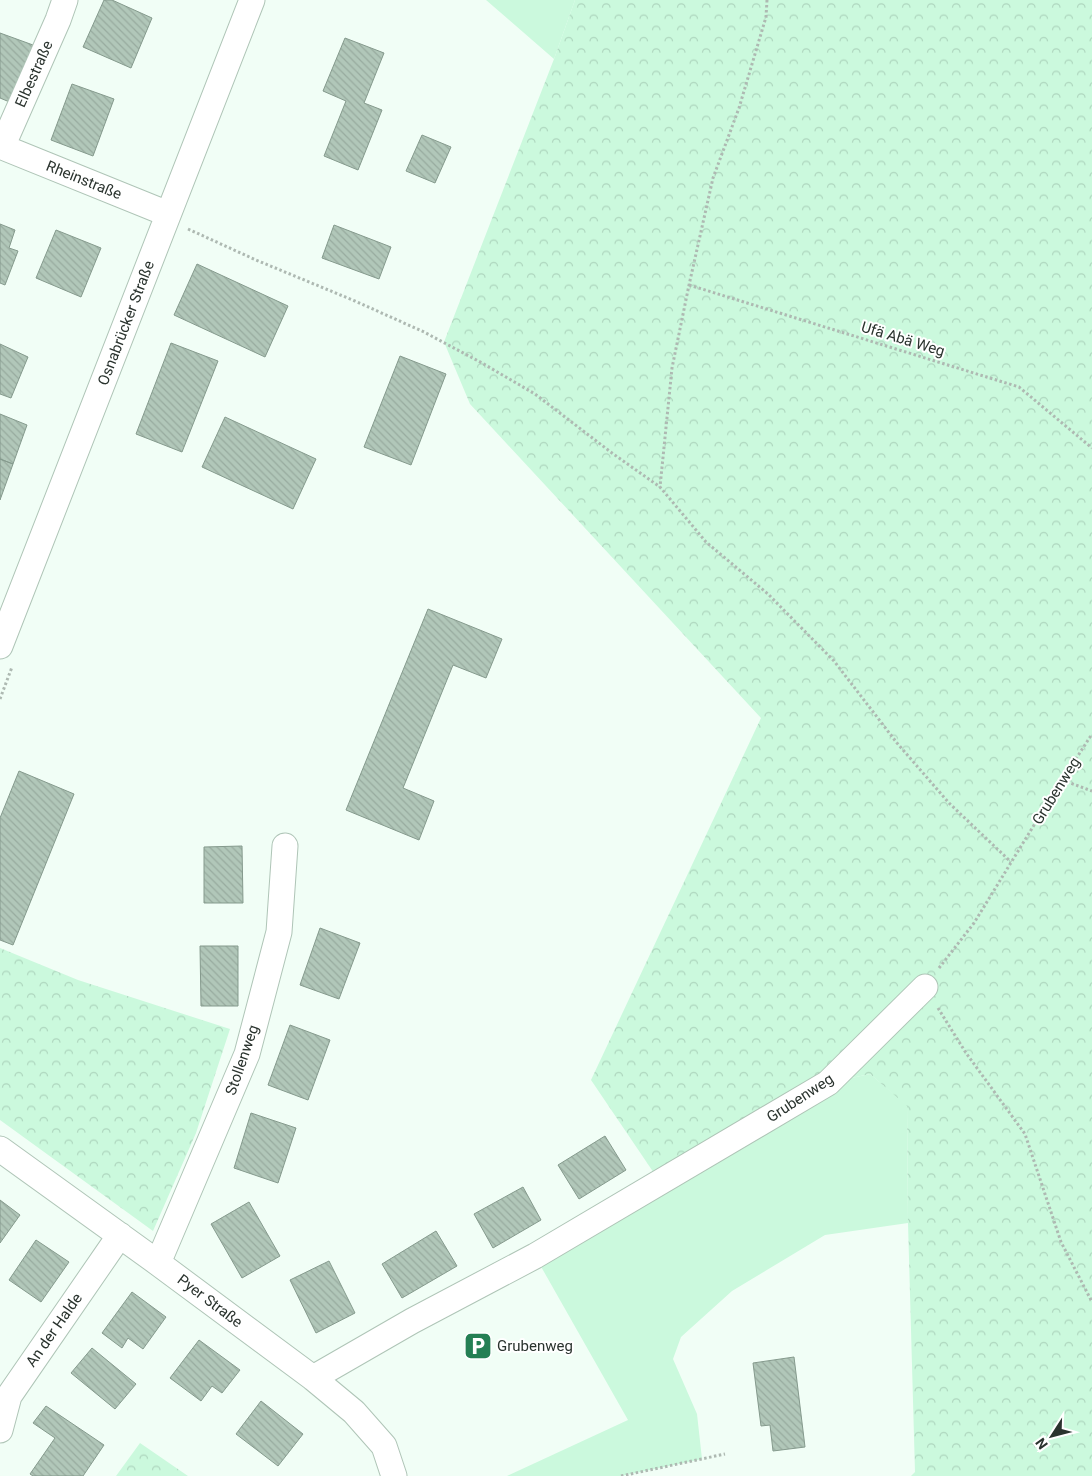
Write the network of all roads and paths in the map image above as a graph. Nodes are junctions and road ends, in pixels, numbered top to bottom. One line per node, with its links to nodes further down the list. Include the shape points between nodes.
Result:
1 (65, 0): 4 (street, Elbestraße)
2 (252, 0): 5 (street, Osnabrücker Straße)
3 (767, 0): 6 (path, via 766,17 713,178)
4 (1, 146): 5 (street, Rheinstraße)
5 (174, 220): 8 (path, via 256,260 424,332 482,363 535,394); 9 (street, Osnabrücker Straße)
6 (689, 285): 7 (path, Ufä Abä Weg, via 1019,387); 8 (path, via 672,368)
7 (1092, 448)
8 (660, 487): 14 (path, via 706,542 768,594 834,661 897,743 949,803)
9 (0, 646)
10 (1092, 734): 11 (path, Grubenweg)
11 (1062, 780): 12 (path); 14 (path, Grubenweg)
12 (1092, 790)
13 (285, 846): 18 (street, Stollenweg, via 279,932 247,1054)
14 (1012, 862): 15 (path, Grubenweg, via 974,923)
15 (925, 987): 19 (path, via 966,1053 1025,1134 1062,1242); 20 (street, Grubenweg, via 828,1083 535,1256)
16 (0, 1149): 17 (street, Pyer Straße)
17 (120, 1235): 18 (street, Pyer Straße); 21 (street, An der Halde, via 9,1396)
18 (158, 1263): 20 (street, Pyer Straße)
19 (1092, 1302)
20 (313, 1378): 23 (street, Pyer Straße, via 354,1412 384,1446)
21 (0, 1430)
22 (725, 1454): 24 (path)
23 (394, 1476)
24 (621, 1476)

